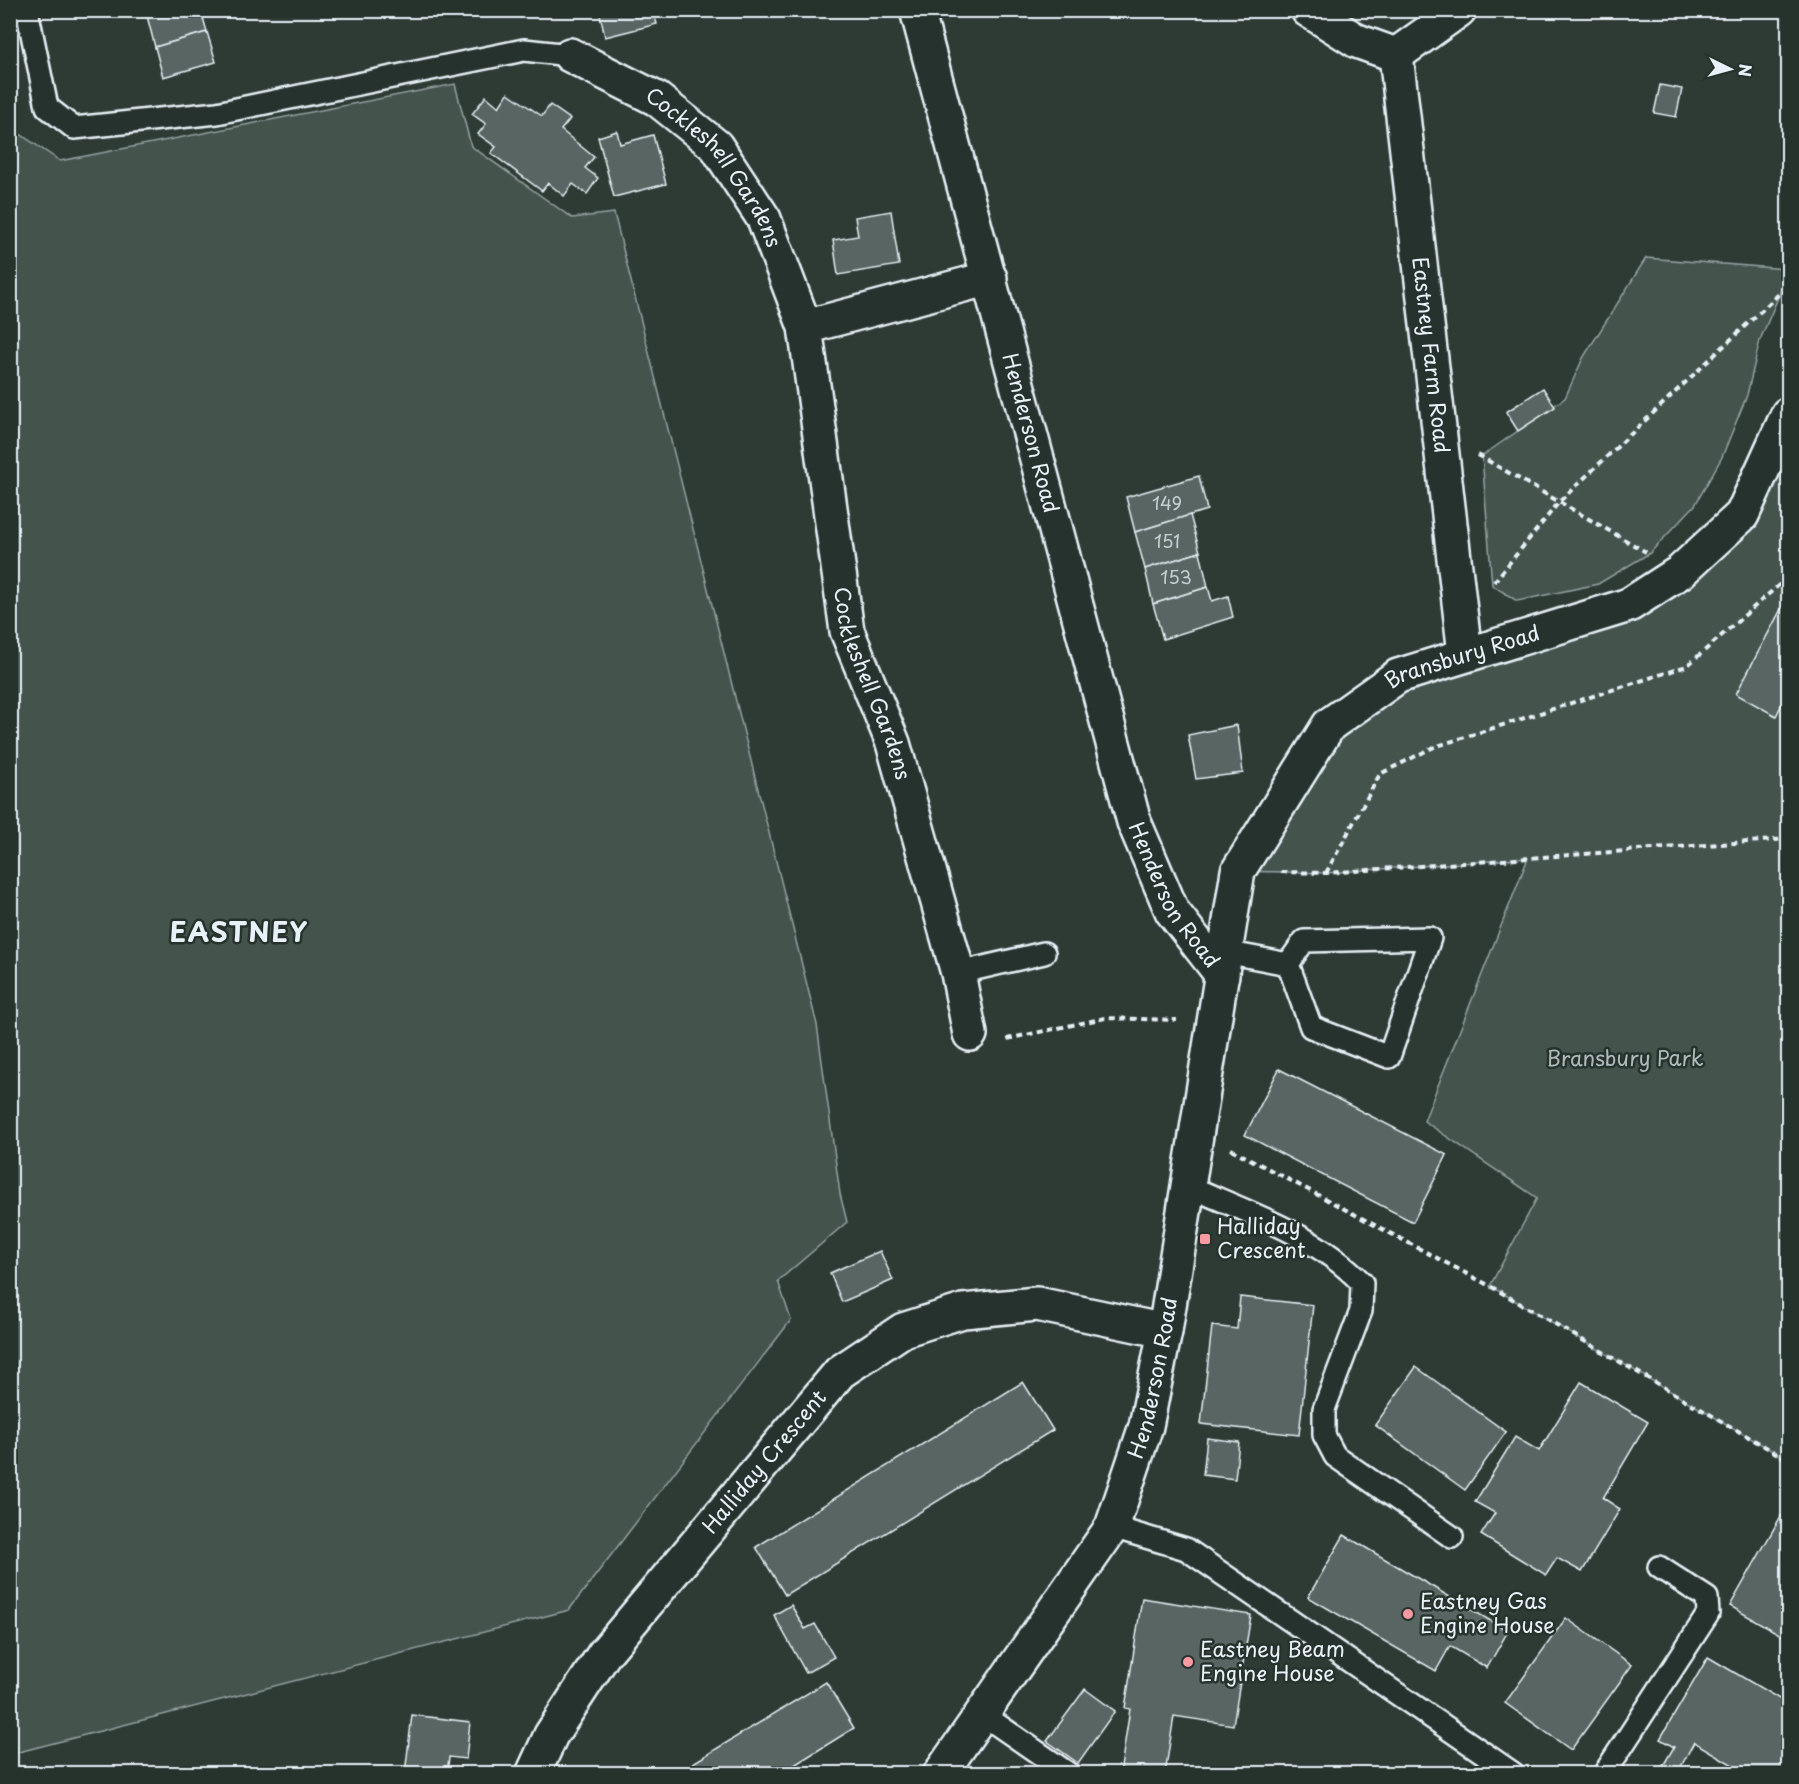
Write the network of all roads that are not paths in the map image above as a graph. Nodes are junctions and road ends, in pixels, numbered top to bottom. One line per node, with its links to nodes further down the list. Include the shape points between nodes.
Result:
1 (27, 10): 5 (lane, via 47,107 74,128 217,113 524,50)
2 (917, 10): 7 (street, Henderson Road)
3 (1308, 10): 6 (street, via 1357,41)
4 (1459, 10): 6 (street)
5 (570, 55): 8 (street, Cockleshell Gardens, via 657,99 716,146 764,219)
6 (1396, 55): 10 (street, Eastney Farm Road)
7 (990, 278): 8 (street); 12 (street, Henderson Road, via 1134,822 1172,911)
8 (805, 327): 14 (street, Cockleshell Gardens, via 847,631 893,743)
9 (1788, 414): 10 (street, Bransbury Road, via 1742,515 1680,572 1629,605)
10 (1465, 654): 12 (street, Bransbury Road, via 1398,676 1329,725 1238,871)
11 (1044, 953): 14 (lane)
12 (1223, 963): 13 (lane); 16 (street, Henderson Road)
13 (1288, 964): 13 (lane, via 1304,941 1430,938 1389,1057 1311,1027)
14 (958, 973): 15 (street, Cockleshell Gardens)
15 (970, 1034)
16 (1188, 1186): 17 (street, Henderson Road); 19 (lane, via 1286,1229 1347,1267 1362,1283 1361,1311 1324,1409 1324,1436 1335,1456)
17 (1165, 1331): 18 (street, Henderson Road, via 1146,1426); 22 (street, Halliday Crescent, via 1037,1304 963,1311 903,1330 840,1372 604,1654 551,1734)
18 (1112, 1527): 21 (street, Henderson Road); 25 (lane, via 1186,1549)
19 (1452, 1537)
20 (1659, 1568): 26 (lane, via 1707,1599 1708,1614)
21 (981, 1714): 23 (street, Henderson Road); 24 (lane)
22 (533, 1773)
23 (940, 1773)
24 (1069, 1773)
25 (1514, 1773)
26 (1604, 1773)

